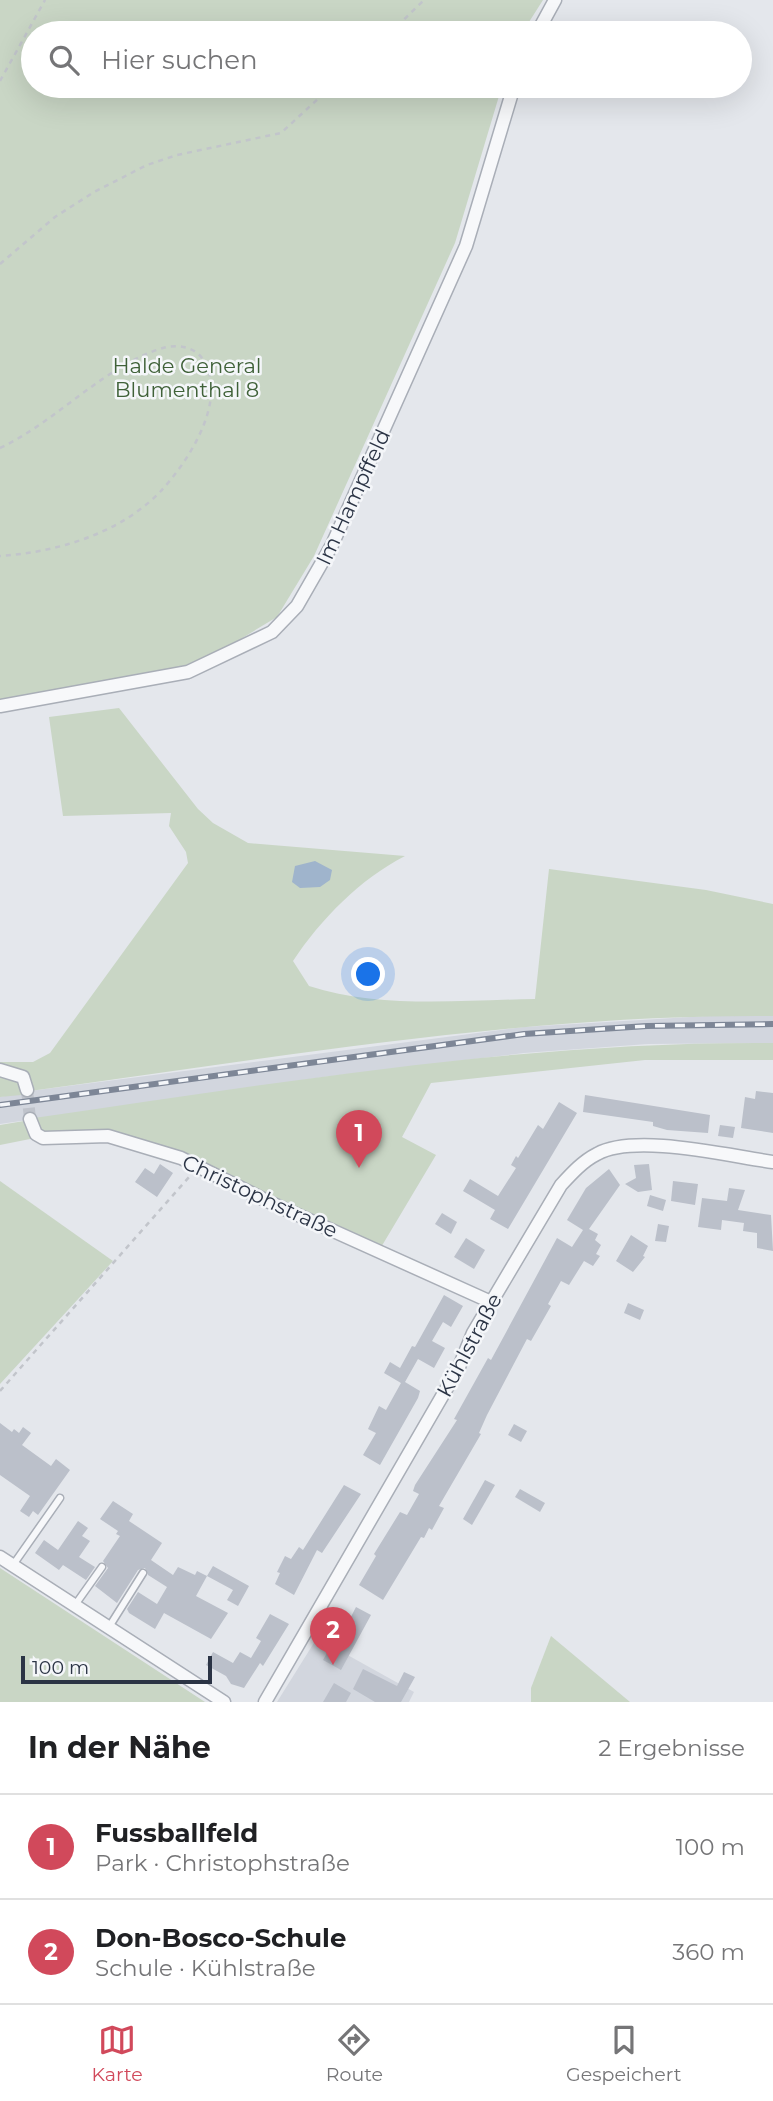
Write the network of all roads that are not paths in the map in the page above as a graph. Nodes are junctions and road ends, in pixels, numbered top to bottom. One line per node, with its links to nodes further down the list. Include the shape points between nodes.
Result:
1 (555, 0): 2 (street)
2 (544, 21)
3 (510, 98): 4 (street, Im Hampffeld, via 466,246 332,545 297,606 272,632 188,672)
4 (0, 706)
5 (0, 1070): 6 (street, via 23,1077)
6 (27, 1090)
7 (30, 1119): 9 (street, Christophstraße, via 36,1134 43,1138 108,1136 181,1158)
8 (773, 1162): 9 (street, Kühlstraße, via 637,1144 598,1153 561,1185)
9 (491, 1302): 18 (street, Kühlstraße, via 459,1367)
10 (60, 1498): 12 (lane)
11 (0, 1557): 12 (street)
12 (13, 1565): 15 (street)
13 (102, 1567): 15 (lane)
14 (143, 1573): 16 (lane)
15 (75, 1605): 16 (street)
16 (109, 1627): 17 (street)
17 (225, 1702)
18 (265, 1702)

